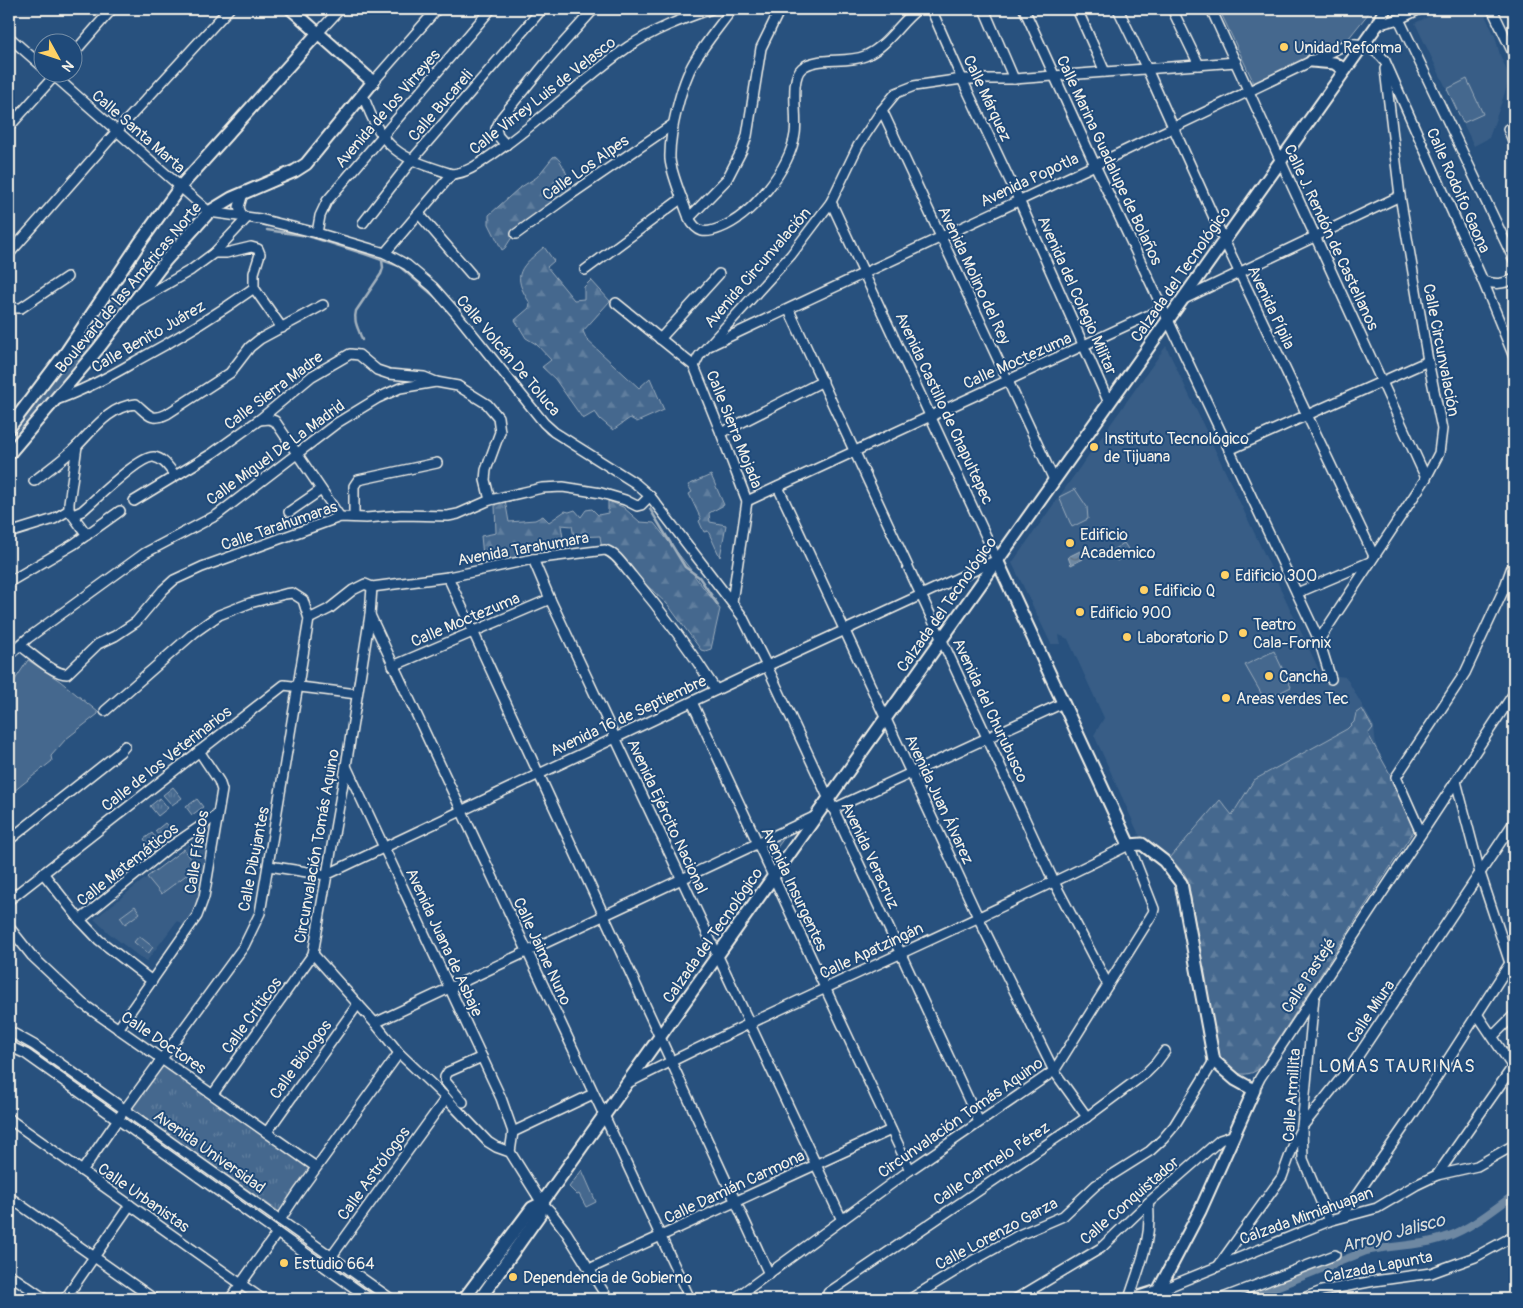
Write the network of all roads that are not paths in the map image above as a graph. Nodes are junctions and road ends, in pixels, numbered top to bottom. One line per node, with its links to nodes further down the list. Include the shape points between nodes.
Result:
1 (112, 9): 27 (street)
2 (229, 9): 51 (street)
3 (291, 9): 25 (main road)
4 (340, 9): 25 (street)
5 (437, 9): 43 (street)
6 (491, 9): 52 (street, Avenida de los Virreyes)
7 (542, 9): 55 (street, Calle Bucareli)
8 (711, 9): 54 (street, Calle Virrey Luis de Velasco, via 656,31 628,47)
9 (732, 9): 47 (street, via 692,64)
10 (780, 9): 68 (street, via 761,48 742,150 727,179)
11 (918, 9): 68 (street, via 886,42 867,55 850,60 816,62 803,67 796,79 793,145 784,166 767,190 729,225 702,232)
12 (930, 9): 39 (street, Calle Márquez)
13 (984, 9): 40 (street)
14 (1024, 9): 38 (street, Calle Marina Guadalupe de Bolaños)
15 (1076, 9): 37 (street)
16 (1118, 9): 35 (street, Avenida Pípila)
17 (1172, 9): 34 (street)
18 (1211, 9): 33 (street, Calle J. Rendón de Castellanos)
19 (1385, 9): 24 (main road, Calzada del Tecnológico)
20 (1420, 9): 23 (street)
21 (1492, 9): 29 (street)
22 (591, 10): 54 (street, via 496,125 496,133)
23 (1400, 19): 24 (street); 78 (street)
24 (1377, 24): 28 (main road, Calzada del Tecnológico)
25 (318, 33): 43 (main road); 59 (main road, Boulevard de las Américas Norte)
26 (9, 36): 30 (street)
27 (82, 44)
28 (1363, 44): 31 (street, Avenida Popotla, via 1345,44); 32 (street, Calle Rodolfo Gaona); 36 (main road, Calzada del Tecnológico)
29 (1514, 55)
30 (32, 57)
31 (1312, 61): 36 (main road, via 1334,63); 44 (street, Avenida Popotla)
32 (1384, 61): 61 (street, Calle Circunvalación); 86 (street, Calle Rodolfo Gaona)
33 (1236, 62): 34 (street, Avenida Circunvalación); 44 (street, Calle J. Rendón de Castellanos)
34 (1199, 65): 35 (street, Avenida Circunvalación)
35 (1147, 69): 37 (street, Avenida Circunvalación); 49 (street, Avenida Pípila)
36 (1345, 70): 56 (main road, Calzada del Tecnológico)
37 (1105, 72): 38 (street, Avenida Circunvalación)
38 (1054, 76): 40 (street, Avenida Circunvalación); 57 (street, Calle Marina Guadalupe de Bolaños)
39 (962, 79): 40 (street, Avenida Circunvalación); 46 (street, Avenida Circunvalación, via 908,88 896,93); 63 (street, Calle Márquez)
40 (1014, 79)
41 (47, 82): 48 (street)
42 (63, 82): 51 (street, Calle Santa Marta)
43 (373, 82): 45 (main road, Boulevard de las Américas Norte)
44 (1249, 91): 49 (street, Avenida Popotla); 56 (street, Calle J. Rendón de Castellanos)
45 (363, 95): 52 (street); 60 (main road, Boulevard de las Américas Norte, via 306,164)
46 (882, 110): 64 (street, Avenida Circunvalación, via 858,146); 72 (street, Avenida Molino del Rey)
47 (672, 125): 62 (street, via 670,161); 71 (street, Calle Los Alpes)
48 (9, 127)
49 (1173, 127): 57 (street, Avenida Popotla); 74 (street, Avenida Pípila)
50 (1508, 129): 53 (street)
51 (117, 131): 59 (street, Calle Santa Marta); 77 (street)
52 (382, 137): 55 (street, via 392,148); 70 (street, Avenida de los Virreyes, via 327,201)
53 (1514, 143)
54 (506, 145): 58 (street, Calle Virrey Luis de Velasco, via 469,170)
55 (412, 160): 58 (street); 69 (street, Calle Bucareli)
56 (1280, 161): 73 (street, Calle J. Rendón de Castellanos); 74 (main road, Calzada del Tecnológico)
57 (1095, 166): 63 (street, Avenida Popotla); 93 (street, Calle Marina Guadalupe de Bolaños)
58 (452, 174): 66 (street)
59 (180, 187): 65 (street, Calle Santa Marta); 111 (main road, Boulevard de las Américas Norte, via 67,351)
60 (243, 193): 65 (main road, Boulevard de las Américas Norte); 67 (street, via 240,207)
61 (1400, 196): 73 (street); 101 (street, Calle Circunvalación)
62 (682, 198): 68 (street); 79 (street)
63 (1020, 200): 72 (street, Avenida Popotla); 99 (street, Avenida del Colegio Militar)
64 (831, 202): 80 (street, Avenida Castillo de Chapultepec); 98 (street, Avenida Circunvalación, via 792,255)
65 (209, 212): 67 (street, Calle Volcán De Toluca); 91 (main road, Boulevard de las Américas Norte, via 166,260)
66 (419, 214): 76 (street); 82 (street)
67 (245, 217): 70 (street, Calle Volcán De Toluca); 75 (street)
68 (689, 218)
69 (364, 223)
70 (317, 233): 76 (street, Calle Volcán De Toluca)
71 (516, 234)
72 (940, 237): 80 (street, Avenida Popotla); 103 (street, Avenida Molino del Rey)
73 (1315, 237): 81 (street); 106 (street, Calle J. Rendón de Castellanos)
74 (1224, 240): 81 (street, Avenida Pípila); 88 (main road, Calzada del Tecnológico)
75 (214, 253): 87 (street, via 251,247 258,249); 91 (street)
76 (385, 253): 127 (street, Calle Volcán De Toluca, via 407,265 433,287 544,423)
77 (9, 254)
78 (1514, 260)
79 (585, 270)
80 (864, 272): 94 (street, Avenida Popotla); 110 (street, Avenida Castillo de Chapultepec)
81 (1240, 273): 88 (street); 109 (street, Avenida Pípila)
82 (471, 274)
83 (719, 274): 97 (street)
84 (67, 277): 90 (street, via 22,308)
85 (1514, 279): 86 (street, via 1502,284)
86 (1483, 280): 100 (street, Calle Rodolfo Gaona)
87 (254, 288): 96 (street); 107 (street, Calle Benito Juárez, via 170,343 96,384)
88 (1182, 300): 95 (main road, Calzada del Tecnológico)
89 (616, 303): 97 (street, Calle Sierra Mojada)
90 (9, 305)
91 (132, 305): 107 (main road, Boulevard de las Américas Norte)
92 (323, 305): 96 (street)
93 (1162, 309): 95 (street, Calle Marina Guadalupe de Bolaños); 99 (street, Calle Moctezuma)
94 (789, 310): 98 (street, Avenida Popotla); 104 (street, Avenida del Churubusco)
95 (1168, 320): 108 (main road, Calzada del Tecnológico); 116 (street, Calle Marina Guadalupe de Bolaños)
96 (282, 328): 115 (street, via 250,347 230,373 167,414 151,417 136,404 119,409)
97 (660, 339): 102 (street, Calle Sierra Mojada)
98 (708, 346): 102 (street, Avenida Circunvalación)
99 (1085, 346): 103 (street, Calle Moctezuma); 108 (street, Avenida del Colegio Militar)
100 (1514, 357)
101 (1428, 361): 106 (street); 122 (street, Calle Circunvalación, via 1442,429 1439,453)
102 (694, 366): 114 (street, Calle Sierra Mojada)
103 (1009, 380): 110 (street, Calle Moctezuma); 123 (street, Avenida Molino del Rey)
104 (823, 381): 114 (street); 117 (street, Avenida del Churubusco)
105 (436, 382): 112 (street, Calle Sierra Madre, via 424,377 377,370 354,353 312,376); 119 (street, Calle Miguel De La Madrid, via 400,388 378,398 337,423); 128 (street, Calle Miguel De La Madrid, via 458,386 487,404 498,417 500,432 485,480)
106 (1381, 382): 109 (street); 122 (street, Calle J. Rendón de Castellanos)
107 (53, 402): 118 (main road, Boulevard de las Américas Norte)
108 (1109, 403): 123 (main road, Calzada del Tecnológico)
109 (1307, 415): 116 (street); 139 (street, Avenida Pípila)
110 (930, 416): 117 (street, Calle Moctezuma); 141 (street, Avenida Castillo de Chapultepec, via 990,544)
111 (13, 420): 113 (main road, Boulevard de las Américas Norte)
112 (259, 420): 119 (street, via 275,421); 121 (street, Calle Sierra Madre)
113 (9, 428)
114 (721, 433): 130 (street, Calle Sierra Mojada)
115 (77, 446): 124 (street); 133 (street, via 69,503)
116 (1229, 450): 145 (street, Calle Marina Guadalupe de Bolaños)
117 (855, 452): 125 (street, Calle Moctezuma); 146 (street, Avenida del Churubusco)
118 (9, 454)
119 (297, 454): 126 (street); 155 (street, Calle Miguel De La Madrid, via 217,515 145,553)
120 (437, 463): 135 (street, via 358,480 354,486)
121 (175, 475): 129 (street, Calle Sierra Madre); 133 (street, via 164,462 149,457 132,467 82,511)
122 (1426, 478): 139 (street, Calle Circunvalación)
123 (1054, 480): 141 (main road, Calzada del Tecnológico)
124 (34, 481)
125 (778, 487): 130 (street, Calle Moctezuma); 152 (street, Avenida Juan Álvarez)
126 (321, 490): 132 (street); 134 (street)
127 (650, 496): 128 (street, Calle Tarahumaras, via 637,506 601,493 562,487 542,488); 148 (street, Calle Volcán De Toluca)
128 (490, 500): 135 (street, Calle Tarahumaras, via 448,516)
129 (134, 501)
130 (747, 501): 148 (street, Calle Sierra Mojada)
131 (120, 511): 137 (street)
132 (289, 512)
133 (71, 513): 136 (street); 137 (street)
134 (340, 517): 135 (street, Calle Tarahumaras); 155 (street, Calle Tarahumaras, via 174,580 136,622 98,644 67,674 47,666)
135 (354, 517)
136 (9, 533)
137 (87, 535): 143 (street)
138 (533, 559): 142 (street, Avenida Tarahumara); 147 (street, Avenida Ejército Nacional); 161 (street, Avenida Tarahumara, via 594,550 610,552 662,610)
139 (1372, 559): 145 (street); 154 (street, Calle Circunvalación)
140 (1514, 561): 181 (street, via 1465,673 1396,777)
141 (992, 562): 146 (street, Avenida 16 de Septiembre); 153 (main road, Calzada del Tecnológico); 165 (main road, Avenida Castillo de Chapultepec)
142 (448, 577): 144 (street, Avenida Tarahumara); 151 (street)
143 (9, 582)
144 (372, 587): 149 (street, Circunvalación Tomás Aquino); 150 (street, Avenida Tarahumara, via 362,584 329,609)
145 (1297, 594): 154 (street, Calle Marina Guadalupe de Bolaños)
146 (921, 595): 152 (street, Avenida 16 de Septiembre); 153 (street, Avenida del Churubusco)
147 (550, 599): 151 (street, Calle Moctezuma); 168 (street, Avenida Ejército Nacional)
148 (732, 602): 158 (street, Avenida Veracruz)
149 (370, 615): 157 (street, Calle Jaime Nuno); 163 (street, Circunvalación Tomás Aquino)
150 (309, 619): 160 (street, Calle Dibujantes); 166 (street, via 303,600 292,593 250,603 219,615)
151 (472, 631): 157 (street, Calle Moctezuma); 174 (street)
152 (845, 631): 158 (street, Avenida 16 de Septiembre); 167 (street, Avenida Juan Álvarez)
153 (942, 639): 167 (main road, Calzada del Tecnológico); 169 (street, Avenida del Churubusco)
154 (1319, 640): 159 (street, Calle Marina Guadalupe de Bolaños)
155 (21, 646): 156 (street, Calle Miguel De La Madrid)
156 (9, 655)
157 (393, 666): 177 (street, Calle Jaime Nuno)
158 (766, 666): 161 (street, Avenida 16 de Septiembre); 176 (street, Avenida Veracruz)
159 (1330, 679)
160 (296, 686): 163 (street, Calle de los Veterinarios); 171 (street, Calle de los Veterinarios, via 284,685); 186 (street, Calle Dibujantes)
161 (716, 690): 164 (street, Avenida 16 de Septiembre)
162 (1514, 693): 175 (street, Calle Pastejé)
163 (357, 694): 172 (street, Circunvalación Tomás Aquino)
164 (692, 702): 168 (street, Avenida 16 de Septiembre); 183 (street, Avenida Insurgentes)
165 (1062, 703): 169 (street); 184 (main road, Avenida Castillo de Chapultepec)
166 (105, 711)
167 (886, 718): 173 (street, Avenida Juan Álvarez); 176 (main road, Calzada del Tecnológico)
168 (615, 738): 174 (street, Avenida 16 de Septiembre); 191 (street, Avenida Ejército Nacional)
169 (987, 738): 173 (street); 192 (street, Avenida del Churubusco)
170 (125, 746): 182 (street)
171 (199, 751): 178 (street, Calle Físicos, via 222,785); 187 (street, Calle de los Veterinarios)
172 (346, 766): 185 (street, Avenida Juana de Asbaje); 189 (street, Circunvalación Tomás Aquino)
173 (911, 773): 176 (street); 196 (street, Avenida Juan Álvarez)
174 (538, 774): 177 (street, Avenida 16 de Septiembre); 195 (street)
175 (1456, 781): 181 (street, Calle Pastejé); 188 (street)
176 (830, 804): 179 (main road, Calzada del Tecnológico); 200 (street, Avenida Veracruz)
177 (461, 810): 185 (street, Avenida 16 de Septiembre); 199 (street, Calle Jaime Nuno)
178 (217, 815): 197 (street, Calle Matemáticos, via 167,850); 204 (street, Calle Físicos, via 202,906)
179 (816, 816): 183 (street); 190 (main road, Calzada del Tecnológico)
180 (1514, 822): 188 (street, Calle Miura)
181 (1421, 833): 208 (street, Calle Pastejé)
182 (9, 840)
183 (757, 844): 190 (street, Avenida Insurgentes); 191 (street)
184 (1129, 845): 192 (street, Calle Apatzingán); 194 (street, Avenida Castillo de Chapultepec); 223 (main road, via 1142,844 1164,861 1181,883)
185 (384, 847): 189 (street, Avenida 16 de Septiembre); 206 (street, Avenida Juana de Asbaje)
186 (269, 866): 189 (street); 222 (street, Calle Dibujantes, via 260,913 244,946)
187 (43, 873): 193 (street, Calle de los Veterinarios); 197 (street)
188 (1480, 874): 203 (street); 239 (street, Calle Miura, via 1354,1062)
189 (326, 875): 201 (street, Circunvalación Tomás Aquino)
190 (773, 877): 202 (main road, Calzada del Tecnológico); 207 (street, Avenida Insurgentes)
191 (681, 879): 195 (street); 202 (street, Avenida Ejército Nacional)
192 (1054, 882): 196 (street, Calle Apatzingán); 205 (street, Avenida del Churubusco)
193 (9, 900)
194 (1153, 913): 205 (street, Circunvalación Tomás Aquino)
195 (604, 916): 199 (street); 217 (street)
196 (978, 918): 200 (street, Calle Apatzingán); 226 (street, Avenida Juan Álvarez)
197 (80, 920): 204 (street, via 99,940)
198 (9, 927): 214 (street, Calle Doctores, via 32,956 83,1004)
199 (526, 952): 206 (street); 230 (street, Calle Jaime Nuno)
200 (900, 953): 207 (street, Calle Apatzingán); 238 (street, Avenida Veracruz)
201 (313, 954): 209 (street, Circunvalación Tomás Aquino); 229 (street, Calle Críticos)
202 (717, 956): 213 (street, Avenida Ejército Nacional); 217 (main road, Calzada del Tecnológico)
203 (1512, 960): 210 (street)
204 (152, 980): 214 (street, Calle Físicos)
205 (1108, 985): 226 (street, Circunvalación Tomás Aquino)
206 (450, 988): 212 (street); 221 (street, Avenida Juana de Asbaje)
207 (825, 988): 213 (street, Calle Apatzingán); 240 (street, Avenida Insurgentes)
208 (1314, 995): 228 (street, Calle Pastejé); 239 (street, Calle Armillita)
209 (358, 1004): 212 (street, Circunvalación Tomás Aquino); 241 (street, Calle Biólogos)
210 (1477, 1014): 216 (street); 256 (street)
211 (1514, 1015): 216 (street)
212 (375, 1023): 220 (street, Circunvalación Tomás Aquino)
213 (749, 1024): 224 (street, Calle Apatzingán); 246 (street, Avenida Ejército Nacional)
214 (118, 1028): 222 (street, Calle Doctores)
215 (9, 1032): 233 (street, Avenida Universidad, via 34,1045)
216 (1493, 1036): 225 (street)
217 (660, 1037): 224 (street); 227 (main road, Calzada del Tecnológico)
218 (9, 1046): 237 (street, Avenida Universidad, via 26,1054)
219 (1165, 1051): 235 (street, Calle Carmelo Pérez, via 1146,1073)
220 (399, 1053): 231 (street, Circunvalación Tomás Aquino); 247 (street)
221 (482, 1057): 232 (street, via 445,1076 445,1081); 242 (street, Avenida Juana de Asbaje)
222 (162, 1058): 229 (street, Calle Doctores); 233 (street, Calle Dibujantes)
223 (1214, 1061): 228 (main road); 286 (street, Calle Lorenzo Garza, via 1174,1126 1150,1151 1096,1185 1063,1216 1019,1235)
224 (671, 1062): 227 (street, Calle Apatzingán); 252 (street)
225 (1513, 1065): 250 (street)
226 (1054, 1072): 235 (street, Avenida Juan Álvarez); 238 (street, Circunvalación Tomás Aquino)
227 (626, 1084): 234 (main road, Calzada del Tecnológico)
228 (1254, 1090): 243 (main road, Calle Pastejé)
229 (213, 1094): 241 (street, Calle Doctores)
230 (593, 1094): 234 (street, Calle Jaime Nuno); 242 (street)
231 (446, 1098): 245 (street, Circunvalación Tomás Aquino, via 488,1142); 264 (street, Calle Astrólogos)
232 (463, 1102)
233 (125, 1110): 237 (street, Calle Dibujantes); 257 (street, Avenida Universidad)
234 (603, 1116): 253 (main road, Calzada del Tecnológico); 261 (street, Calle Jaime Nuno)
235 (1087, 1116): 273 (street, Calle Carmelo Pérez)
236 (9, 1119): 249 (street, Calle Urbanistas)
237 (118, 1119): 249 (street, Calle Dibujantes); 260 (street, Avenida Universidad)
238 (979, 1122): 248 (street, Circunvalación Tomás Aquino)
239 (1302, 1127): 259 (street, Calle Armillita, via 1303,1159); 266 (street, Calle Miura, via 1282,1177)
240 (891, 1130): 246 (street, Calle Damián Carmona); 248 (street, Avenida Insurgentes)
241 (267, 1132): 247 (street, Calle Doctores)
242 (513, 1132): 245 (street)
243 (1232, 1136): 254 (street, Calle Conquistador, via 1220,1140); 272 (main road, Calle Pastejé, via 1200,1211)
244 (1514, 1145): 250 (street, Calzada Mimiahuapan, via 1477,1166)
245 (510, 1152): 253 (street)
246 (815, 1165): 252 (street, Calle Damián Carmona); 258 (street, Avenida Ejército Nacional)
247 (316, 1168): 257 (street)
248 (910, 1170): 258 (street, Circunvalación Tomás Aquino)
249 (82, 1171): 255 (street, Calle Urbanistas)
250 (1437, 1175): 256 (street, Calzada Mimiahuapan, via 1377,1208)
251 (9, 1197): 265 (street)
252 (735, 1202): 261 (street, Calle Damián Carmona); 270 (street)
253 (542, 1203): 268 (street); 281 (main road, Calzada del Tecnológico, via 532,1208); 282 (main road, Calzada del Tecnológico, via 540,1214)
254 (1148, 1203): 287 (street, Calle Conquistador, via 1101,1248); 288 (street, via 1149,1234)
255 (130, 1205): 265 (street); 271 (street, Calle Urbanistas)
256 (1342, 1216): 259 (street, Calzada Mimiahuapan)
257 (280, 1220): 264 (street, Avenida Universidad)
258 (842, 1220): 270 (street, Circunvalación Tomás Aquino)
259 (1329, 1220): 266 (street, Calzada Mimiahuapan)
260 (278, 1233): 267 (street, Avenida Universidad); 271 (street)
261 (660, 1236): 268 (street, Calle Damián Carmona); 284 (street, Calle Jaime Nuno)
262 (1514, 1236): 291 (street, Calzada Lapunta, via 1475,1257 1431,1273 1331,1289)
263 (1335, 1254): 290 (street)
264 (332, 1256): 267 (street, Calle Astrólogos); 280 (street, Avenida Universidad)
265 (94, 1257): 275 (street); 276 (street)
266 (1219, 1265): 272 (street, Calzada Mimiahuapan)
267 (325, 1267): 279 (street, Avenida Universidad)
268 (590, 1269): 283 (street)
269 (9, 1274): 274 (street)
270 (769, 1274): 285 (street, Circunvalación Tomás Aquino)
271 (241, 1284): 277 (street); 278 (street, Calle Urbanistas)
272 (1158, 1291): 289 (main road, Calzada Mimiahuapan)
273 (828, 1293)
274 (45, 1299)
275 (65, 1299)
276 (154, 1299)
277 (230, 1299)
278 (262, 1299)
279 (370, 1299)
280 (391, 1299)
281 (464, 1299)
282 (480, 1299)
283 (608, 1299)
284 (690, 1299)
285 (734, 1299)
286 (910, 1299)
287 (1016, 1299)
288 (1129, 1299)
289 (1133, 1299)
290 (1220, 1299)
291 (1301, 1299)

